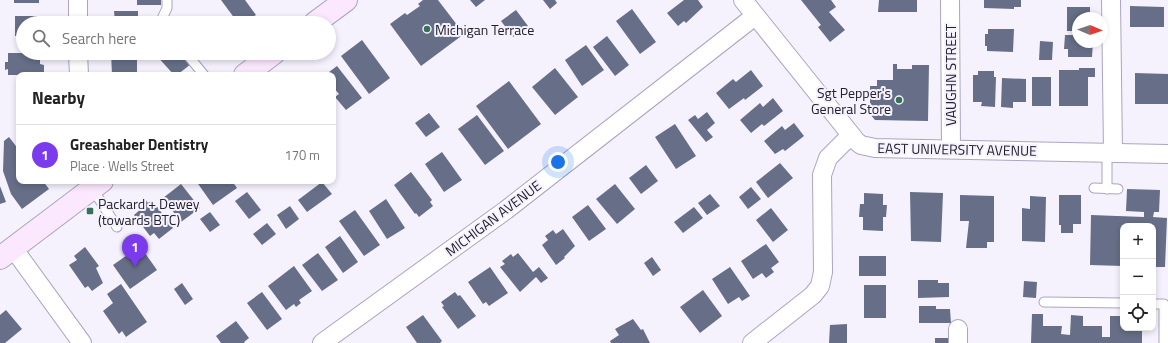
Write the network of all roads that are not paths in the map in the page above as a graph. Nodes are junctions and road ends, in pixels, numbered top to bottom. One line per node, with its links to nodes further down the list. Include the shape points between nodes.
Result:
1 (78, 0): 7 (street)
2 (167, 0): 8 (lane)
3 (346, 0): 9 (main road)
4 (743, 0): 10 (street, EAST UNIVERSITY AVENUE)
5 (950, 0): 18 (street, VAUGHN STREET)
6 (1111, 0): 19 (street)
7 (78, 16)
8 (164, 16)
9 (324, 16)
10 (755, 16): 17 (street, EAST UNIVERSITY AVENUE); 31 (street, MICHIGAN AVENUE, via 506,210)
11 (78, 60): 14 (street)
12 (192, 60): 15 (lane)
13 (265, 60): 16 (main road)
14 (79, 72)
15 (202, 72)
16 (249, 72)
17 (851, 135): 18 (street, EAST UNIVERSITY AVENUE, via 861,145 868,147); 32 (street, via 828,158 822,174 823,272 820,286 802,305)
18 (951, 149): 19 (street, EAST UNIVERSITY AVENUE)
19 (1110, 152): 20 (street, EAST UNIVERSITY AVENUE); 23 (lane)
20 (1168, 154)
21 (88, 187): 25 (lane); 26 (main road)
22 (1094, 188): 23 (lane)
23 (1107, 189): 24 (lane)
24 (1118, 189)
25 (117, 227)
26 (6, 253): 30 (street)
27 (1044, 302): 28 (lane)
28 (1120, 303)
29 (1156, 304): 33 (lane, via 1164,304)
30 (82, 343)
31 (322, 343)
32 (752, 343)
33 (1164, 343)

